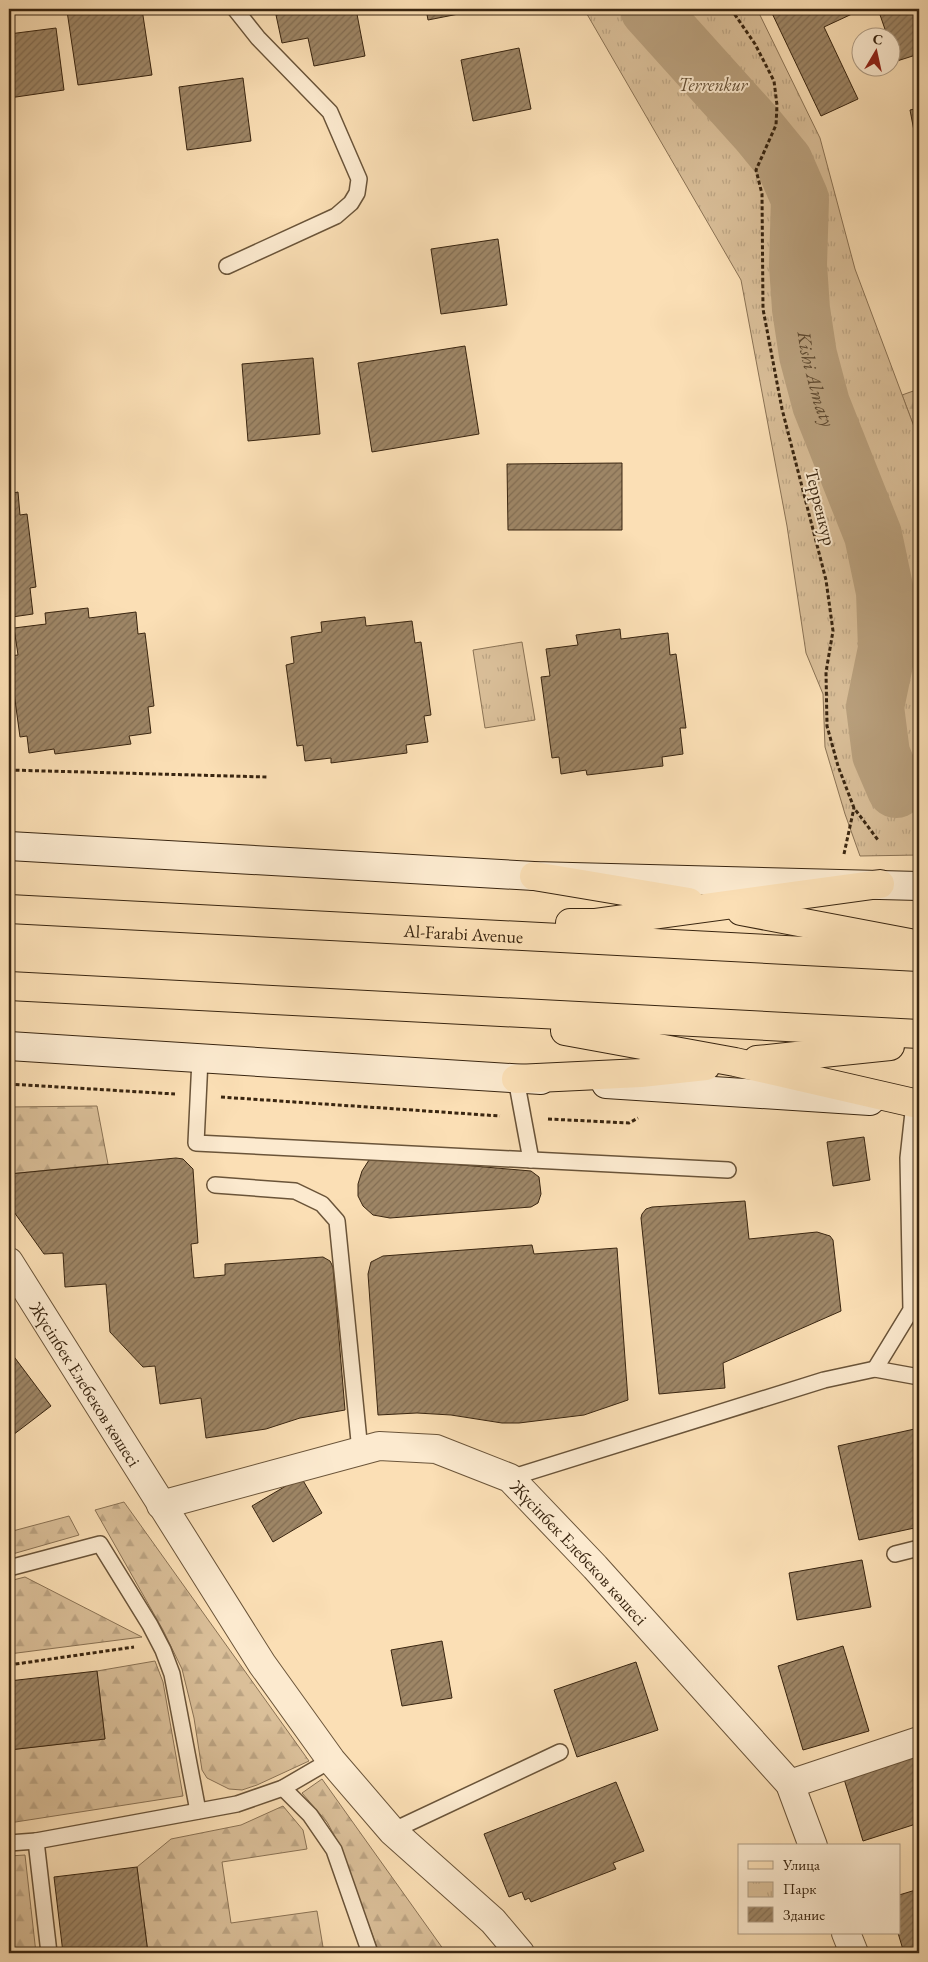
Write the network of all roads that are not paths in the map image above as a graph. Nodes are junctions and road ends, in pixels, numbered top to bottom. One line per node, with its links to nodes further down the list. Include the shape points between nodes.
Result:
1 (235, 9): 2 (lane, via 258,38 330,112 359,179 357,193 351,203 336,216)
2 (226, 266)
3 (9, 846): 4 (street)
4 (534, 876): 5 (street); 7 (main road)
5 (880, 884): 6 (street); 7 (main road)
6 (919, 886)
7 (718, 907): 9 (main road, via 594,923); 10 (main road)
8 (9, 909): 9 (main road, Al-Farabi Avenue)
9 (346, 926): 11 (main road, Al-Farabi Avenue)
10 (919, 944)
11 (919, 957)
12 (9, 986): 13 (main road)
13 (343, 1004): 14 (main road); 18 (main road, via 587,1034)
14 (919, 1034)
15 (919, 1044): 18 (main road)
16 (9, 1046): 17 (street)
17 (200, 1058): 19 (street); 21 (lane, via 196,1143)
18 (735, 1062): 19 (main road, via 641,1072); 20 (main road)
19 (516, 1079): 20 (street); 21 (lane)
20 (917, 1104): 25 (lane, via 908,1158 912,1310)
21 (531, 1160): 22 (lane)
22 (728, 1170)
23 (215, 1185): 27 (lane, via 295,1191 322,1204 337,1221)
24 (9, 1262): 29 (street, Жүсіпбек Елебеков көшесі)
25 (875, 1370): 26 (lane); 28 (lane, via 824,1380)
26 (919, 1377)
27 (360, 1451): 28 (street, Жүсіпбек Елебеков көшесі, via 379,1446 436,1449); 29 (street, Жүсіпбек Елебеков көшесі)
28 (510, 1478): 36 (street, Жүсіпбек Елебеков көшесі, via 595,1567)
29 (161, 1506): 35 (street, Жүсіпбек Елебеков көшесі, via 262,1664)
30 (919, 1548): 31 (lane)
31 (895, 1554)
32 (9, 1568): 38 (lane, via 100,1544 159,1643 172,1674)
33 (919, 1741): 36 (street)
34 (560, 1752): 39 (lane)
35 (331, 1760): 37 (lane); 39 (street, Жүсіпбек Елебеков көшесі)
36 (790, 1784): 42 (street, Жүсіпбек Елебеков көшесі)
37 (283, 1788): 38 (lane, via 237,1804); 45 (lane, via 310,1815 334,1850)
38 (198, 1811): 40 (lane)
39 (392, 1831): 46 (street, Жүсіпбек Елебеков көшесі, via 493,1920)
40 (36, 1840): 41 (lane); 44 (lane)
41 (9, 1844)
42 (812, 1844)
43 (846, 1934): 47 (street)
44 (49, 1953)
45 (370, 1953)
46 (520, 1953)
47 (854, 1953)

